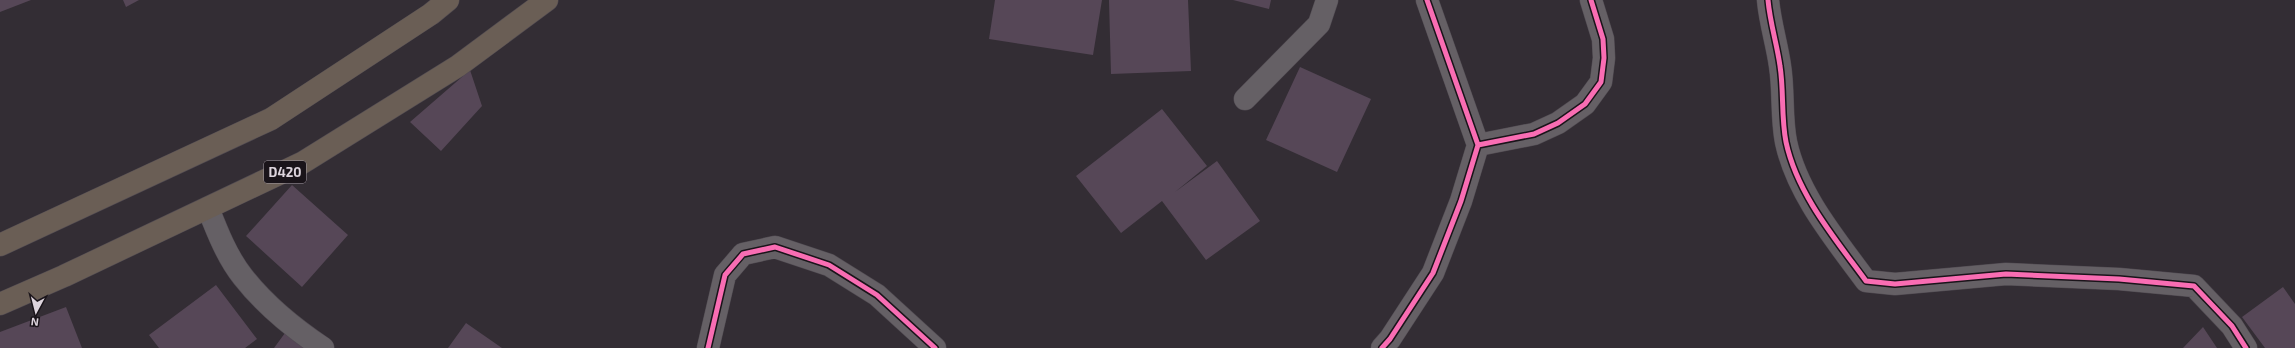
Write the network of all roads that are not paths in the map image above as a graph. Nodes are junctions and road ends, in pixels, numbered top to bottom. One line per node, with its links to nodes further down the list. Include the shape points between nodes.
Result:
1 (448, 0): 10 (highway, via 431,14 271,119)
2 (547, 0): 9 (highway, D420, via 458,66 302,164)
3 (1327, 0): 7 (street, via 1319,24)
4 (1427, 0): 8 (street)
5 (1591, 0): 8 (street, via 1603,40 1604,58 1601,82 1585,104 1558,123 1534,134)
6 (1768, 0): 16 (street, via 1780,66 1786,142 1797,175 1819,214 1866,281 1895,284 2006,274 2119,279 2194,286 2232,326)
7 (1245, 99)
8 (1478, 145): 15 (street, via 1461,201 1433,273)
9 (208, 208): 11 (highway, D420); 12 (street, via 218,234 242,276 291,327)
10 (0, 245)
11 (0, 304)
12 (323, 348)
13 (708, 348): 14 (street, via 725,275 743,254 775,247 829,265 877,295)
14 (935, 348)
15 (1382, 348)
16 (2246, 348)

